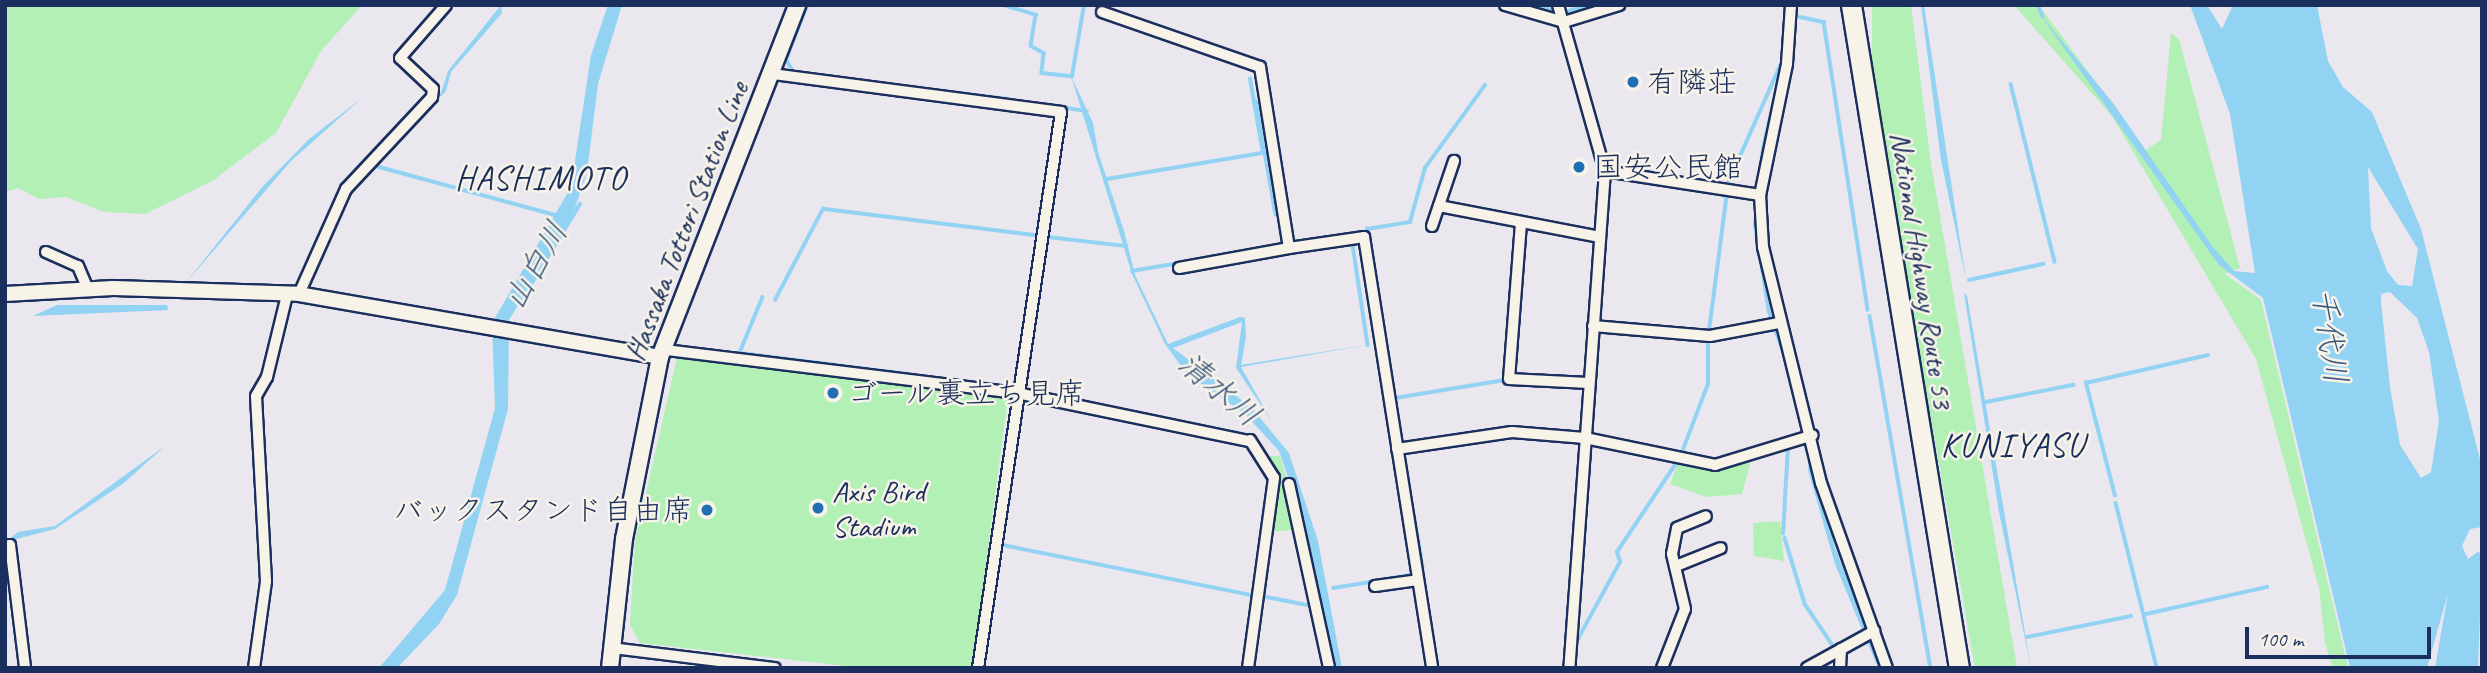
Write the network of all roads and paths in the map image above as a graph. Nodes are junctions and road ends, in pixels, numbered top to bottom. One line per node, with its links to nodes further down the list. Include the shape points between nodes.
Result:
1 (446, 5): 23 (street, via 400,58 433,89 432,97 346,189)
2 (797, 5): 10 (main road, Hassaka Tottori Station Line)
3 (1505, 5): 9 (street)
4 (1558, 5): 9 (street)
5 (1619, 5): 9 (street)
6 (1791, 5): 13 (street, via 1787,64)
7 (1852, 5): 55 (highway, National Highway Route 53)
8 (1102, 12): 18 (street, via 1260,66)
9 (1564, 22): 12 (street)
10 (773, 74): 26 (main road, Hassaka Tottori Station Line); 28 (street, via 1061,112)
11 (1454, 161): 14 (street)
12 (1605, 171): 13 (street); 17 (street)
13 (1760, 195): 24 (street, via 1763,247)
14 (1439, 206): 15 (street); 16 (street)
15 (1521, 223): 17 (street); 27 (street, via 1509,379)
16 (1432, 226)
17 (1600, 237): 25 (street)
18 (1289, 248): 20 (street); 31 (street, via 1364,237)
19 (46, 252): 21 (street, via 78,266)
20 (1179, 268)
21 (88, 289): 22 (street); 23 (street)
22 (5, 294)
23 (293, 295): 26 (street, via 486,331); 43 (street, via 267,377 256,396 266,581)
24 (1779, 323): 25 (street, via 1710,336); 29 (street)
25 (1593, 326): 27 (street)
26 (663, 354): 28 (street); 40 (main road, Hassaka Tottori Station Line, via 624,538)
27 (1589, 383): 30 (street)
28 (1017, 393): 46 (street); 47 (street, via 1249,441 1274,478)
29 (1813, 435): 30 (street, via 1715,465); 39 (street, via 1821,483)
30 (1585, 438): 31 (street, via 1512,432); 50 (street)
31 (1397, 449): 37 (street)
32 (1289, 484): 48 (street, via 1312,565)
33 (1706, 516): 36 (street, via 1677,528)
34 (5, 546): 42 (street, via 10,545)
35 (1721, 548): 36 (street)
36 (1676, 566): 51 (street, via 1685,609)
37 (1418, 580): 38 (street); 49 (street)
38 (1375, 586)
39 (1874, 631): 41 (street); 54 (street)
40 (612, 648): 44 (main road, Hassaka Tottori Station Line); 45 (street)
41 (1841, 649): 52 (street); 53 (street)
42 (25, 668)
43 (254, 668)
44 (610, 668)
45 (775, 668)
46 (978, 668)
47 (1248, 668)
48 (1329, 668)
49 (1432, 668)
50 (1569, 668)
51 (1662, 668)
52 (1807, 668)
53 (1840, 668)
54 (1887, 668)
55 (1959, 668)

